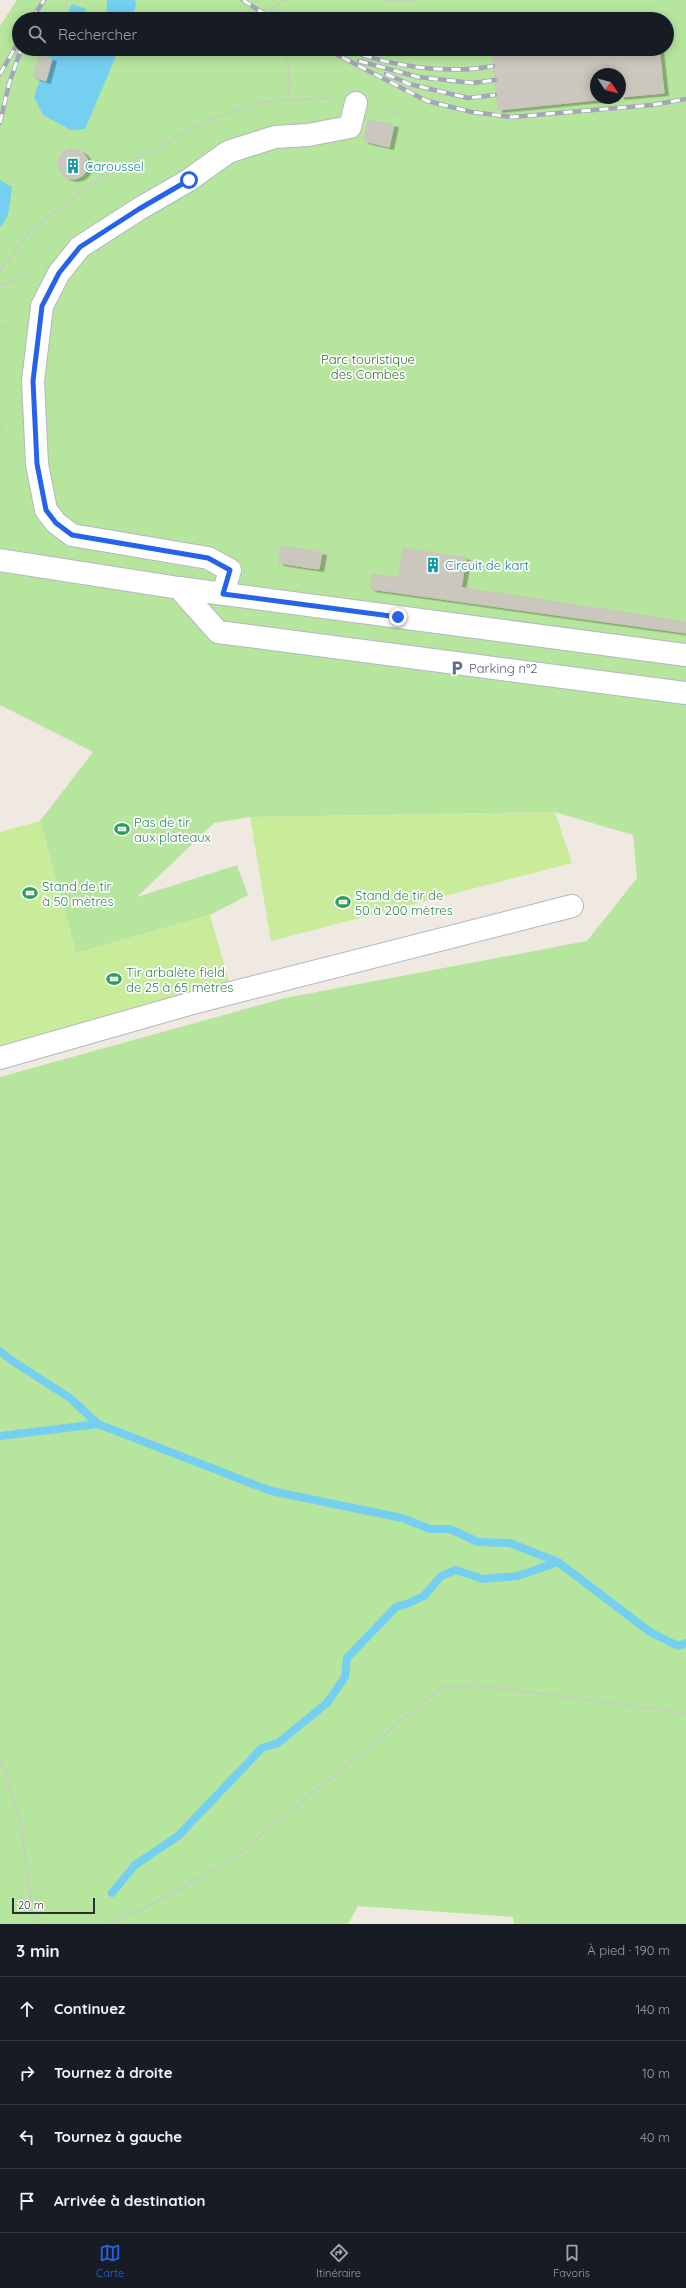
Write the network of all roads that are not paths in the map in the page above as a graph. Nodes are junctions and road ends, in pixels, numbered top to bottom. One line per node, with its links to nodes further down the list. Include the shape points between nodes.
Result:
1 (356, 103): 4 (lane, via 350,127 275,138 228,152 189,180 80,247 59,273 42,306 33,381 37,464 46,510 56,523 72,535 208,558 230,570)
2 (0, 560): 3 (lane)
3 (179, 588): 4 (lane); 6 (lane, via 218,632)
4 (223, 594): 5 (lane)
5 (686, 656)
6 (686, 694)
7 (572, 906): 8 (lane, via 196,1002)
8 (0, 1058)

